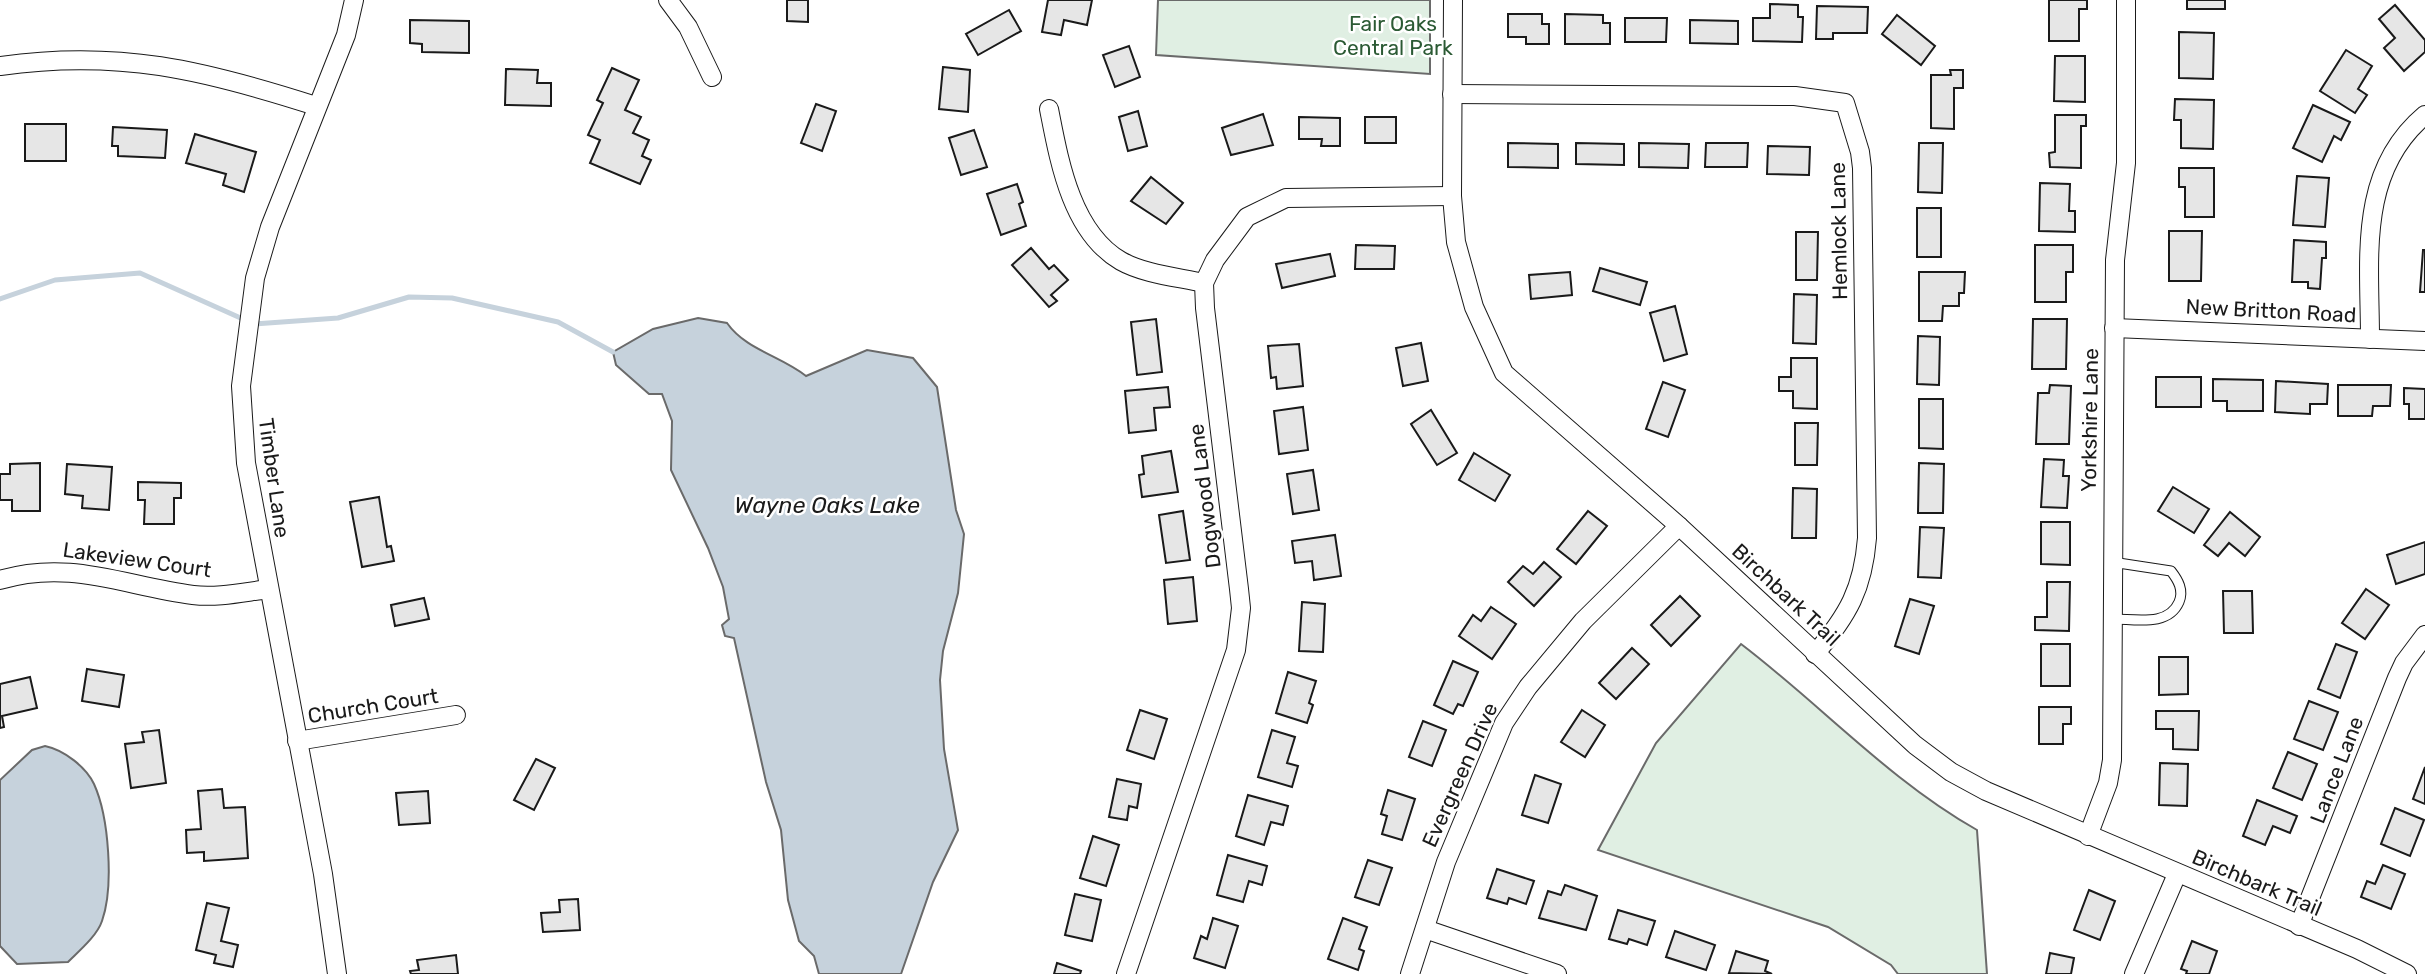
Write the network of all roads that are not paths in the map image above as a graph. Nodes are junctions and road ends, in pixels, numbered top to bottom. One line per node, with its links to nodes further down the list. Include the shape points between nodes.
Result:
1 (354, 0): 8 (street, Timber Lane, via 346,35)
2 (668, 0): 6 (street, via 688,27)
3 (1453, 0): 7 (street, Birchbark Trail)
4 (2126, 0): 13 (street, Yorkshire Lane, via 2126,163 2115,260)
5 (0, 66): 8 (street, via 74,59 149,63 234,80)
6 (712, 77)
7 (1452, 94): 11 (street, Birchbark Trail); 22 (street, Hemlock Lane, via 1795,96 1845,103 1862,168 1867,538 1865,568 1853,603)
8 (316, 106): 19 (street, Timber Lane, via 270,227 246,334 242,422)
9 (1049, 109): 12 (street, via 1076,207 1093,235 1119,260)
10 (2425, 115): 14 (street, via 2385,165 2373,200)
11 (1452, 196): 12 (street, via 1286,198 1247,217 1230,236); 16 (street, Birchbark Trail, via 1465,281 1504,373)
12 (1204, 284): 31 (street, Dogwood Lane, via 1239,589 1239,632)
13 (2114, 328): 14 (street, New Britton Road); 17 (street, Yorkshire Lane)
14 (2370, 339): 15 (street, New Britton Road)
15 (2425, 341)
16 (1679, 526): 22 (street, Birchbark Trail); 28 (street, Evergreen Drive, via 1583,621 1504,723 1446,862)
17 (2112, 562): 20 (street, Yorkshire Lane); 20 (lane, via 2171,571 2182,596 2175,611 2163,619)
18 (0, 580): 19 (street, Lakeview Court, via 61,570 194,595)
19 (269, 589): 24 (street, Timber Lane)
20 (2112, 620): 25 (street, Yorkshire Lane, via 2112,760)
21 (2425, 635): 27 (street, Lance Lane, via 2397,678)
22 (1815, 654): 25 (street, Birchbark Trail, via 1951,772)
23 (456, 715): 24 (street, Church Court)
24 (297, 741): 30 (street, Timber Lane)
25 (2088, 836): 26 (street, Birchbark Trail)
26 (2177, 874): 27 (street, Birchbark Trail); 34 (street)
27 (2299, 926): 29 (street, Birchbark Trail)
28 (1425, 929): 32 (street, Evergreen Drive); 33 (street)
29 (2404, 973)
30 (337, 974)
31 (1126, 974)
32 (1410, 974)
33 (1557, 974)
34 (2134, 974)

